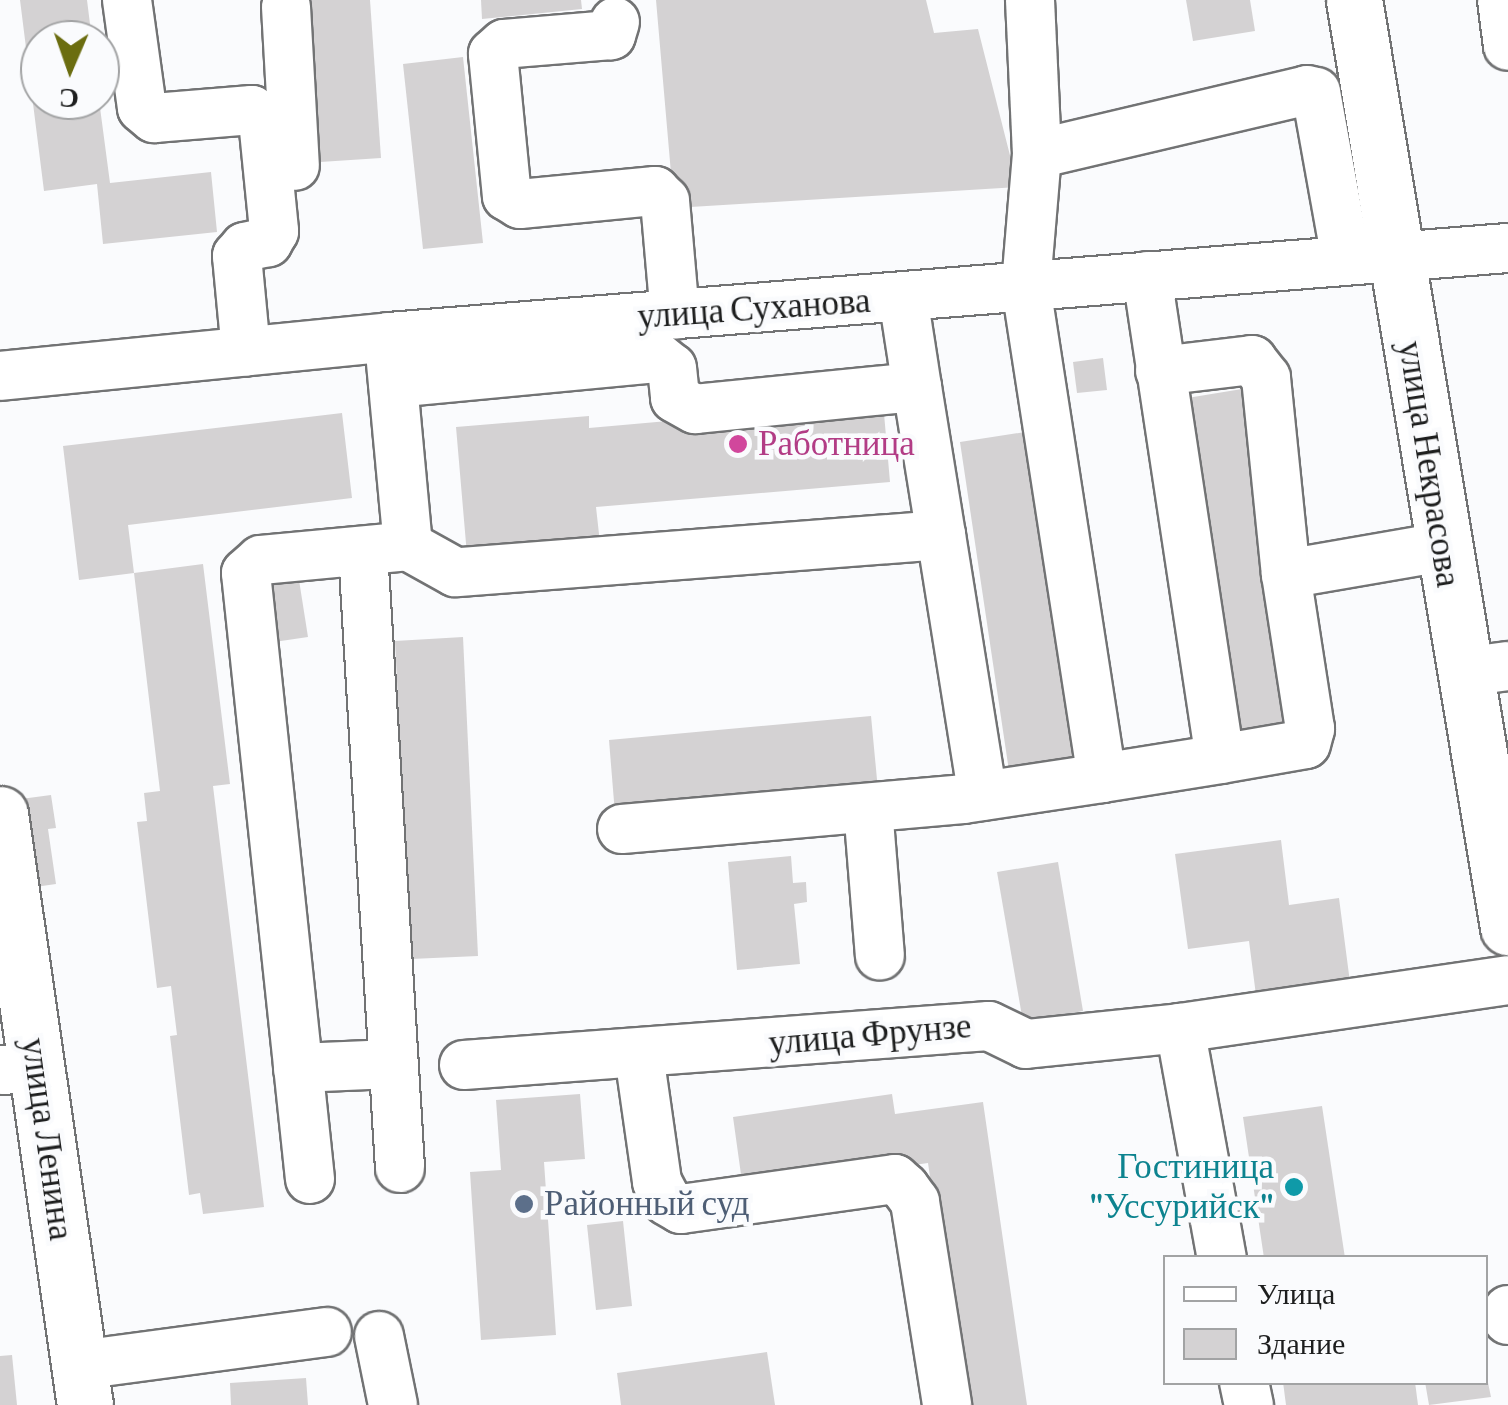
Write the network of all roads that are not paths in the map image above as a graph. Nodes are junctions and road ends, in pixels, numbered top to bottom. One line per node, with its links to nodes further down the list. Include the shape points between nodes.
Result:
1 (127, 0): 9 (street, via 142,108 154,118 252,110 262,120)
2 (1030, 0): 8 (street)
3 (1354, 0): 11 (main road, улица Некрасова)
4 (1502, 0): 7 (street)
5 (286, 7): 9 (street, via 298,212 292,224)
6 (616, 22): 15 (street, via 610,35 504,44 493,54 506,196 520,204 655,191 665,201)
7 (1508, 46)
8 (1037, 154): 11 (street, via 1316,92); 13 (street)
9 (274, 231): 16 (street, via 268,242 236,256)
10 (1508, 248): 11 (street, улица Суханова)
11 (1370, 257): 12 (street, улица Суханова); 22 (main road, улица Некрасова)
12 (1147, 276): 13 (street, улица Суханова); 18 (street)
13 (1026, 284): 14 (street, улица Суханова); 27 (street)
14 (903, 297): 15 (street, улица Суханова); 20 (street)
15 (675, 315): 17 (street, улица Суханова)
16 (246, 352): 17 (street, улица Суханова); 19 (street, улица Суханова)
17 (391, 360): 20 (street, via 659,358 672,368 675,398 694,409); 23 (street)
18 (1160, 370): 24 (street, via 1252,360 1266,378); 26 (street)
19 (0, 376)
20 (917, 387): 21 (street)
21 (941, 534): 23 (street, via 455,572); 28 (street)
22 (1442, 547): 24 (street); 25 (main road, улица Некрасова)
23 (386, 549): 37 (street); 39 (street, via 260,560 246,573)
24 (1286, 574): 26 (street, via 1310,729 1306,744)
25 (1486, 669): 32 (main road, улица Некрасова)
26 (1220, 759): 27 (street)
27 (1102, 778): 28 (street)
28 (983, 796): 29 (street)
29 (868, 808): 31 (street); 33 (street)
30 (0, 814): 40 (main road, улица Ленина)
31 (622, 829)
32 (1508, 927)
33 (880, 956)
34 (1508, 980): 35 (street, улица Фрунзе)
35 (1180, 1028): 36 (street, улица Фрунзе, via 1026,1044 989,1026 945,1027); 43 (street)
36 (639, 1055): 38 (street, улица Фрунзе); 50 (street, via 658,1182 667,1201 681,1210 895,1179 905,1188 915,1202)
37 (392, 1064): 39 (street); 41 (street)
38 (464, 1065)
39 (298, 1068): 42 (street)
40 (18, 1069): 48 (main road, улица Ленина)
41 (400, 1168)
42 (310, 1178)
43 (1221, 1255)
44 (1508, 1310): 45 (street)
45 (1508, 1320)
46 (327, 1332): 48 (street)
47 (379, 1336): 49 (street)
48 (82, 1385)
49 (393, 1405)
50 (947, 1405)

